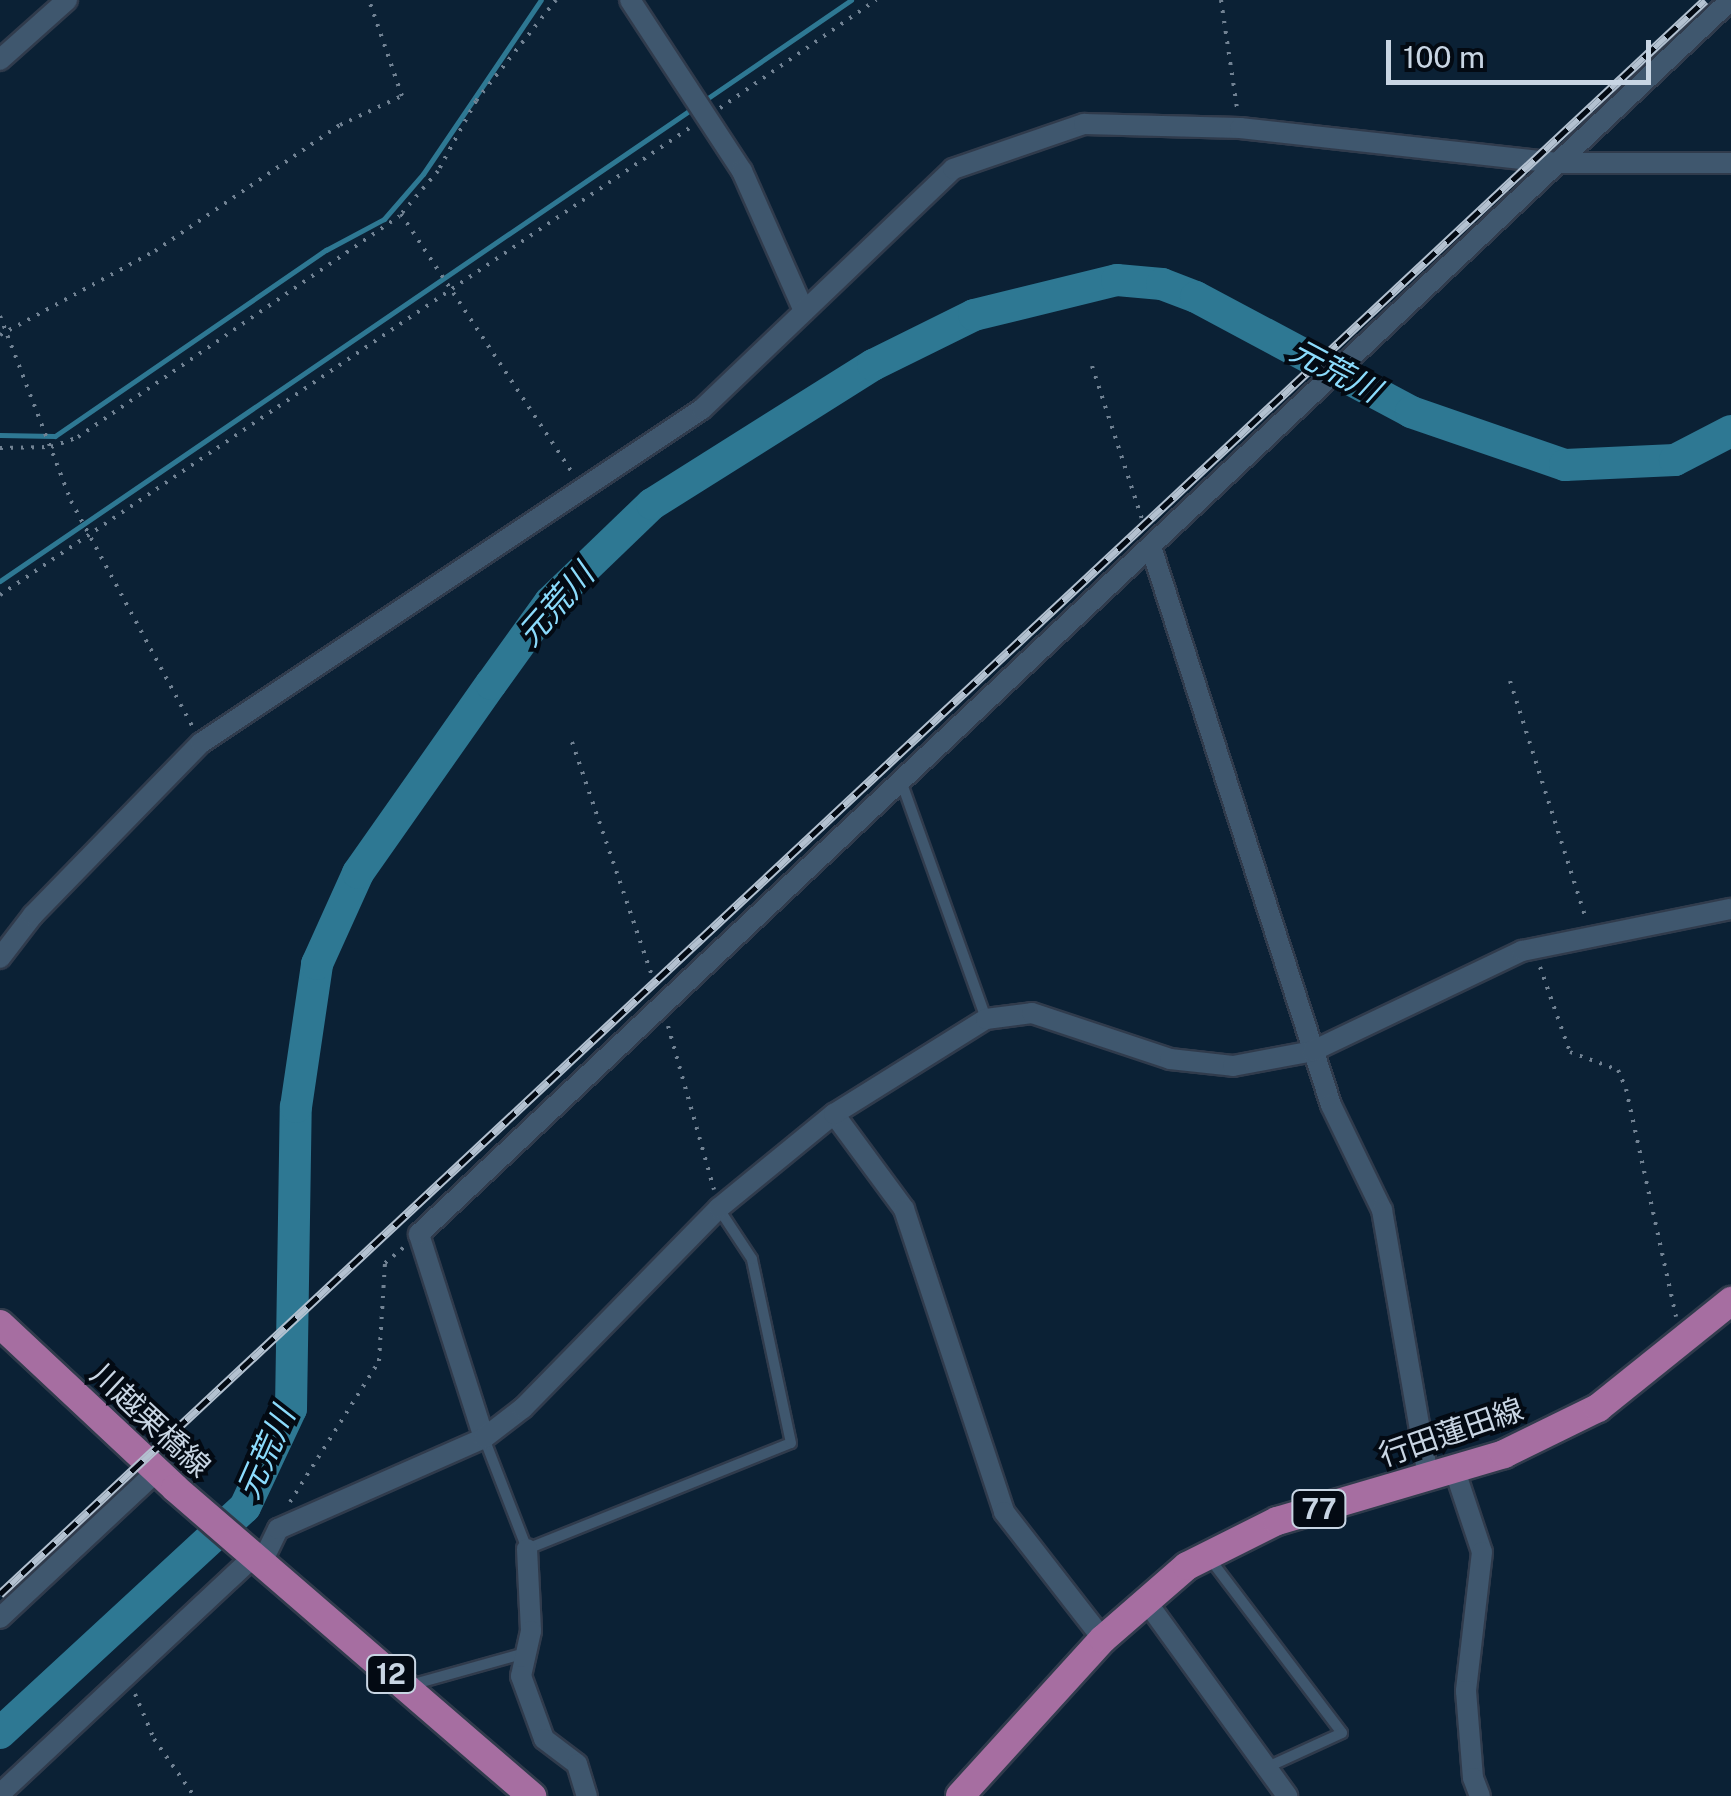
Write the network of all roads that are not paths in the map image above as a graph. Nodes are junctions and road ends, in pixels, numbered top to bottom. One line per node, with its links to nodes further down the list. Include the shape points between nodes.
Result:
1 (67, 0): 4 (street)
2 (630, 0): 7 (street, via 742,170)
3 (1731, 0): 5 (street)
4 (0, 60)
5 (1555, 163): 6 (street); 7 (street, via 1240,128 1084,124 952,169); 8 (street)
6 (1731, 163)
7 (804, 311): 11 (street, via 702,409 201,743 33,915)
8 (1151, 547): 9 (street); 13 (street)
9 (901, 781): 12 (lane); 18 (street, via 418,1234)
10 (1731, 909): 13 (street, via 1533,949)
11 (0, 958)
12 (986, 1020): 13 (street, via 1032,1014 1170,1058 1233,1066); 14 (street)
13 (1313, 1051): 19 (street, via 1382,1210)
14 (834, 1114): 15 (street); 26 (street, via 904,1209 1004,1512)
15 (719, 1208): 18 (street, via 523,1408); 21 (lane, via 752,1259 791,1443)
16 (1731, 1301): 19 (main road, 行田蓮田線 / 77, via 1598,1408 1504,1454)
17 (0, 1324): 20 (main road, 川越栗橋線 / 12)
18 (484, 1438): 21 (lane); 23 (street, via 278,1529)
19 (1441, 1474): 22 (main road, 行田蓮田線 / 77, via 1277,1521); 35 (street, via 1482,1552 1466,1692)
20 (166, 1480): 23 (main road, 川越栗橋線 / 12); 25 (street)
21 (526, 1550): 27 (street)
22 (1207, 1554): 24 (main road, 行田蓮田線 / 77); 29 (lane, via 1342,1733)
23 (255, 1557): 28 (main road, 川越栗橋線 / 12); 30 (street)
24 (1146, 1601): 26 (main road, 行田蓮田線 / 77); 29 (street)
25 (0, 1618)
26 (1103, 1639): 33 (main road, 行田蓮田線 / 77)
27 (526, 1653): 28 (lane); 32 (street, via 521,1676 544,1740 576,1764)
28 (406, 1686): 31 (main road, 川越栗橋線 / 12)
29 (1270, 1766): 34 (street)
30 (0, 1794)
31 (532, 1796)
32 (587, 1796)
33 (960, 1796)
34 (1287, 1796)
35 (1480, 1796)

